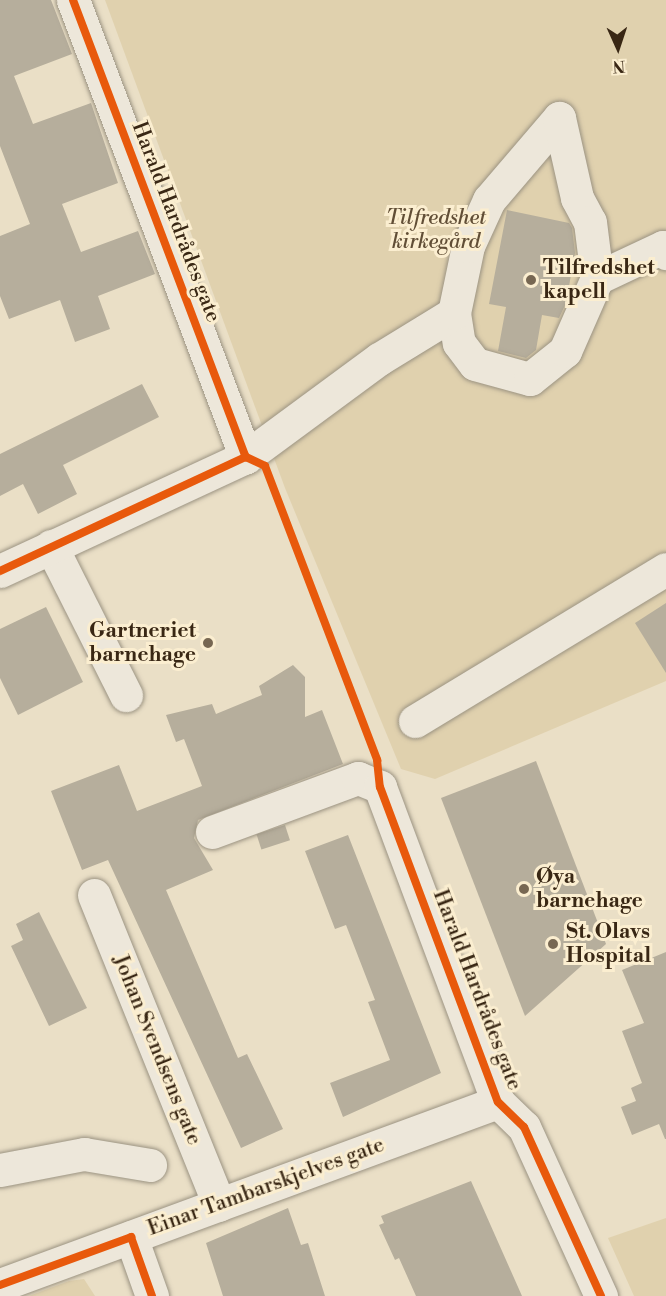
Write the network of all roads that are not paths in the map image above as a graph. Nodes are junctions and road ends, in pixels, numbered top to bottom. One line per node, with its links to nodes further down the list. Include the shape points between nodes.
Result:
1 (73, 0): 5 (street, Harald Hardrådes gate)
2 (666, 253): 3 (street, via 663,247)
3 (597, 278): 4 (street, via 565,351 530,379 475,364 459,343); 4 (street, via 590,222 577,198 559,118 489,200 468,246)
4 (454, 313): 5 (street, via 379,358)
5 (246, 457): 6 (street)
6 (51, 546): 8 (street); 9 (street)
7 (666, 568): 10 (street)
8 (0, 571)
9 (126, 695)
10 (415, 721)
11 (212, 832): 13 (street, Harald Hardrådes gate, via 358,778 380,787)
12 (94, 895): 16 (street, Johan Svendsens gate)
13 (498, 1102): 16 (street, Einar Tambarskjelves gate); 20 (street, Harald Hardrådes gate, via 524,1127)
14 (150, 1165): 15 (street, via 84,1154)
15 (0, 1170)
16 (219, 1205): 17 (street, Einar Tambarskjelves gate)
17 (131, 1237): 18 (street, Einar Tambarskjelves gate); 19 (street)
18 (0, 1285)
19 (152, 1296)
20 (601, 1296)

